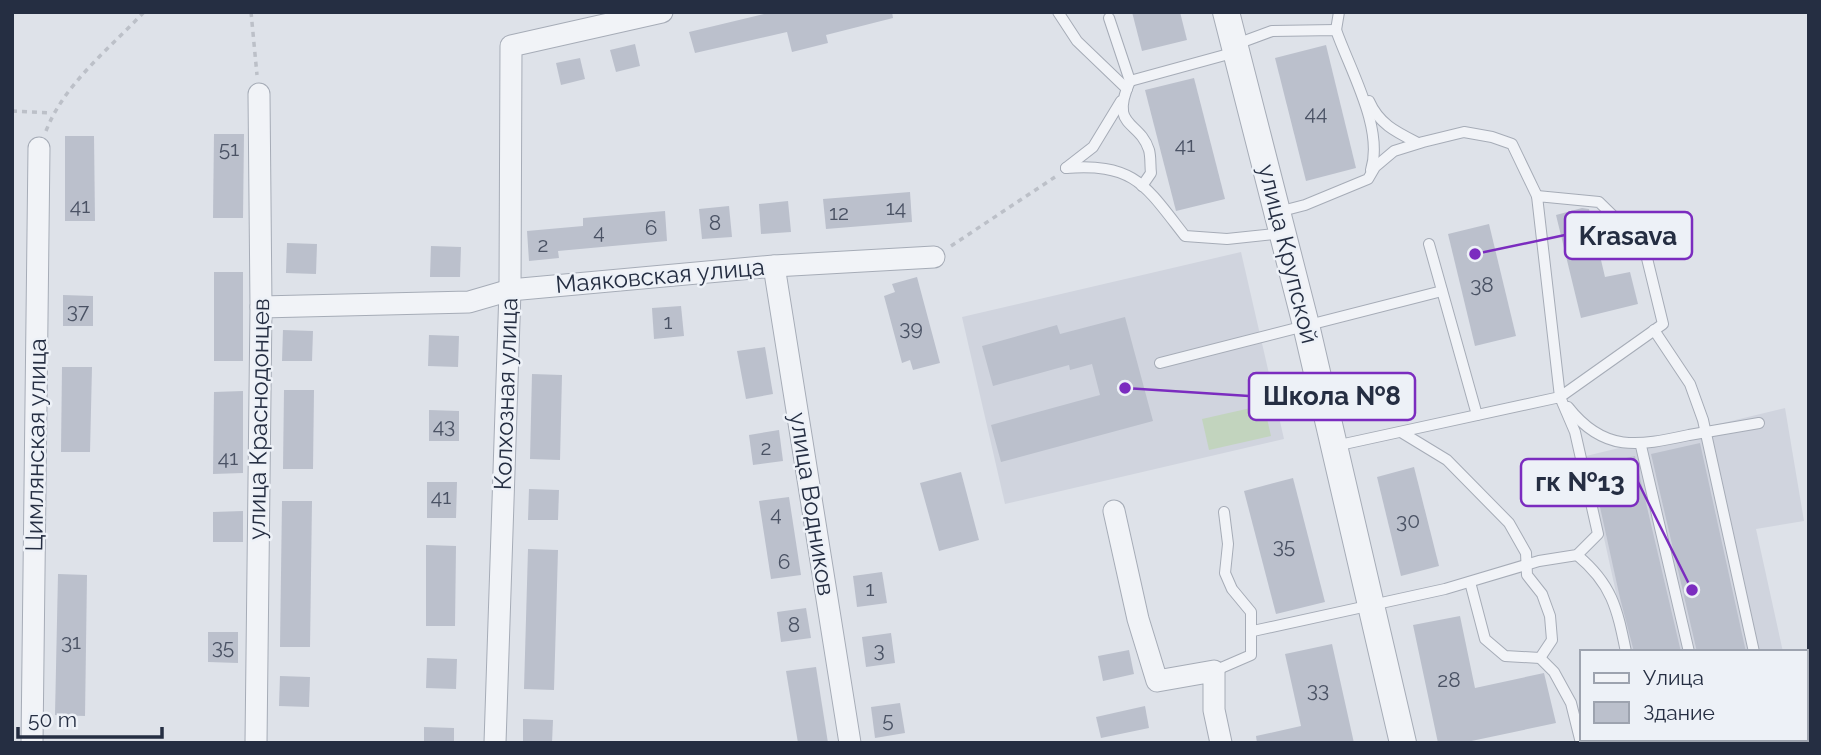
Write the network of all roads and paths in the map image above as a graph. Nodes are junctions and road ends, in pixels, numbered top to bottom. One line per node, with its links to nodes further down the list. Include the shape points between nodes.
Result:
1 (144, 12): 15 (path)
2 (251, 12): 12 (path)
3 (662, 12): 26 (street, Колхозная улица, via 511,46)
4 (1058, 12): 11 (lane, via 1077,41)
5 (1226, 12): 9 (street, улица Крупской)
6 (1339, 12): 8 (lane)
7 (1109, 18): 11 (lane)
8 (1336, 30): 9 (lane, via 1272,31); 10 (lane)
9 (1235, 48): 11 (lane); 22 (street, улица Крупской)
10 (1352, 71): 16 (lane, via 1375,115 1391,130); 19 (lane, via 1376,155)
11 (1129, 85): 13 (lane)
12 (259, 94): 28 (street, улица Краснодонцев)
13 (1121, 101): 18 (lane, via 1093,147); 20 (lane, via 1126,121 1149,148 1151,173)
14 (12, 111): 15 (path)
15 (53, 113): 17 (path)
16 (1418, 143): 19 (lane, via 1394,151); 21 (lane, via 1464,132 1512,144)
17 (39, 148): 52 (street, Цимлянская улица)
18 (1066, 168): 20 (lane, via 1099,166 1133,176); 24 (path)
19 (1368, 179): 22 (lane, via 1305,205)
20 (1142, 186): 22 (lane, via 1185,236 1227,239)
21 (1537, 196): 30 (lane, via 1599,202 1644,246 1663,324); 32 (lane)
22 (1281, 222): 29 (street, улица Крупской)
23 (1429, 244): 27 (lane)
24 (934, 257): 25 (street, Маяковская улица)
25 (774, 266): 26 (street, Маяковская улица); 55 (street, улица Водников)
26 (510, 290): 28 (street, Маяковская улица, via 468,302); 54 (street, Колхозная улица)
27 (1442, 291): 29 (lane); 33 (lane)
28 (261, 307): 53 (street, улица Краснодонцев)
29 (1306, 325): 31 (lane); 37 (street, улица Крупской)
30 (1654, 330): 32 (lane); 36 (lane, via 1690,384)
31 (1160, 363)
32 (1560, 397): 33 (lane); 38 (lane, via 1584,427 1618,444); 41 (lane, via 1575,432 1598,534)
33 (1477, 415): 35 (lane)
34 (1759, 423): 36 (lane)
35 (1402, 432): 37 (lane); 42 (lane, via 1447,460 1509,523 1526,553)
36 (1706, 432): 38 (lane); 48 (lane)
37 (1335, 446): 44 (street, улица Крупской)
38 (1641, 446): 47 (lane)
39 (1114, 511): 50 (street, via 1157,681)
40 (1224, 512): 45 (lane, via 1225,573 1251,612)
41 (1577, 555): 42 (lane); 46 (lane, via 1595,569 1612,593)
42 (1526, 565): 43 (lane); 49 (lane, via 1550,616 1552,640)
43 (1470, 582): 44 (lane); 49 (lane, via 1485,639 1505,656)
44 (1371, 604): 45 (lane); 57 (street, улица Крупской)
45 (1253, 631): 50 (lane, via 1251,655)
46 (1626, 650)
47 (1689, 650)
48 (1754, 650)
49 (1540, 658): 51 (lane, via 1572,703)
50 (1214, 671): 56 (street, via 1214,710)
51 (1579, 740)
52 (32, 743)
53 (256, 743)
54 (495, 743)
55 (850, 743)
56 (1221, 743)
57 (1403, 743)

